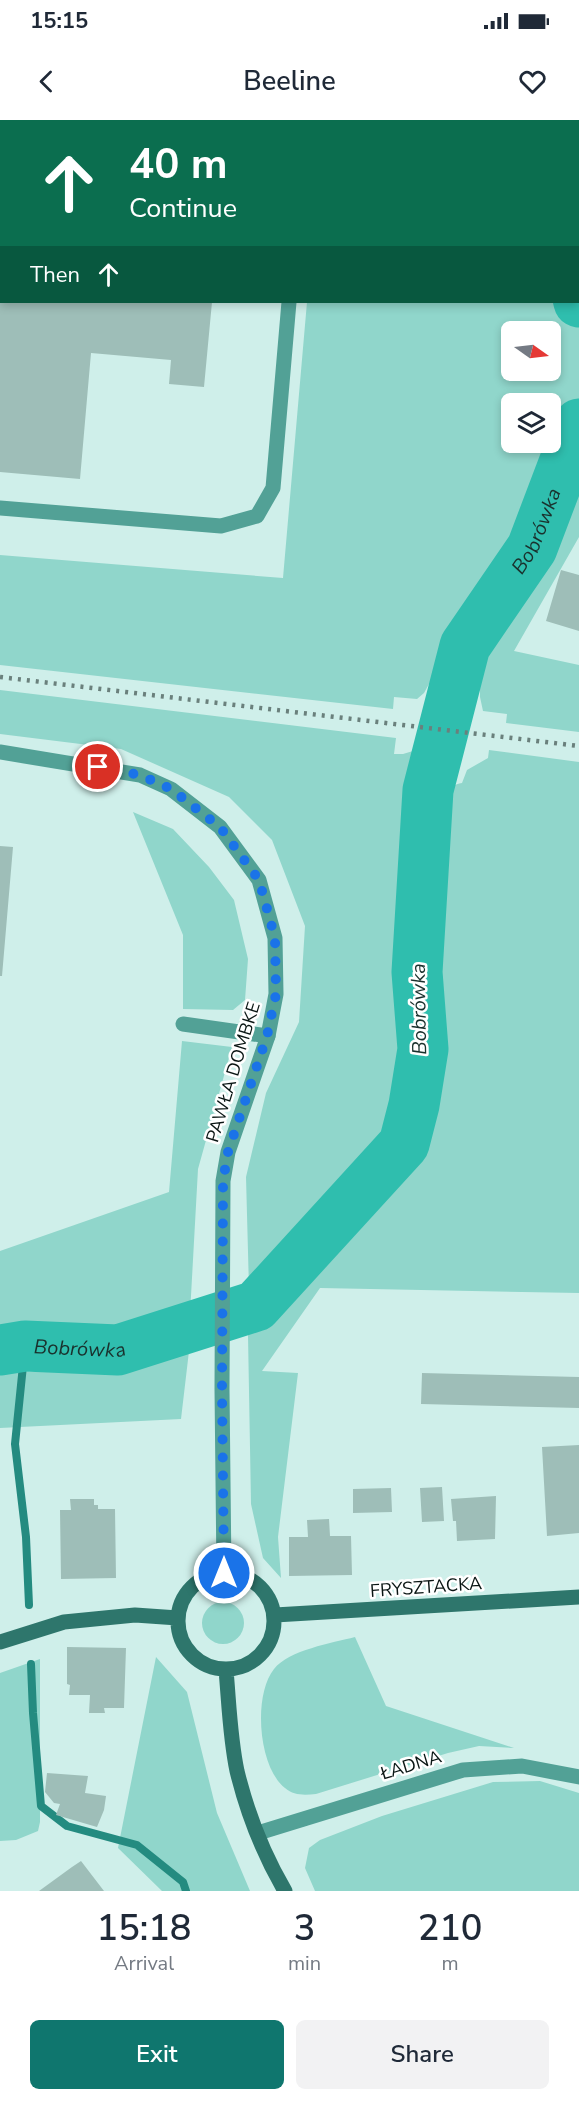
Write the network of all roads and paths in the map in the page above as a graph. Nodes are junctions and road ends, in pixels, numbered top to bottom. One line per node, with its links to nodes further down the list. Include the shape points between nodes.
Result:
1 (289, 303): 2 (street, via 273,488 257,516 221,526)
2 (0, 508)
3 (0, 752): 5 (street, PAWŁA DOMBKE, via 140,775 171,789 220,827 259,880 275,938 276,994)
4 (183, 1024): 5 (street)
5 (267, 1036): 6 (street, PAWŁA DOMBKE, via 228,1152 223,1181)
6 (224, 1573): 8 (street, via 252,1580 267,1595); 9 (street, via 197,1582 181,1604)
7 (579, 1597): 8 (street, FRYSZTACKA)
8 (275, 1615): 11 (street, via 268,1647 257,1659)
9 (178, 1617): 10 (street, via 135,1615 64,1622); 11 (street, via 179,1633 186,1648 197,1660)
10 (0, 1642)
11 (226, 1670): 13 (street, via 237,1770)
12 (579, 1777): 13 (street, ŁADNA, via 522,1766 463,1770)
13 (258, 1833): 14 (street)
14 (285, 1891)

